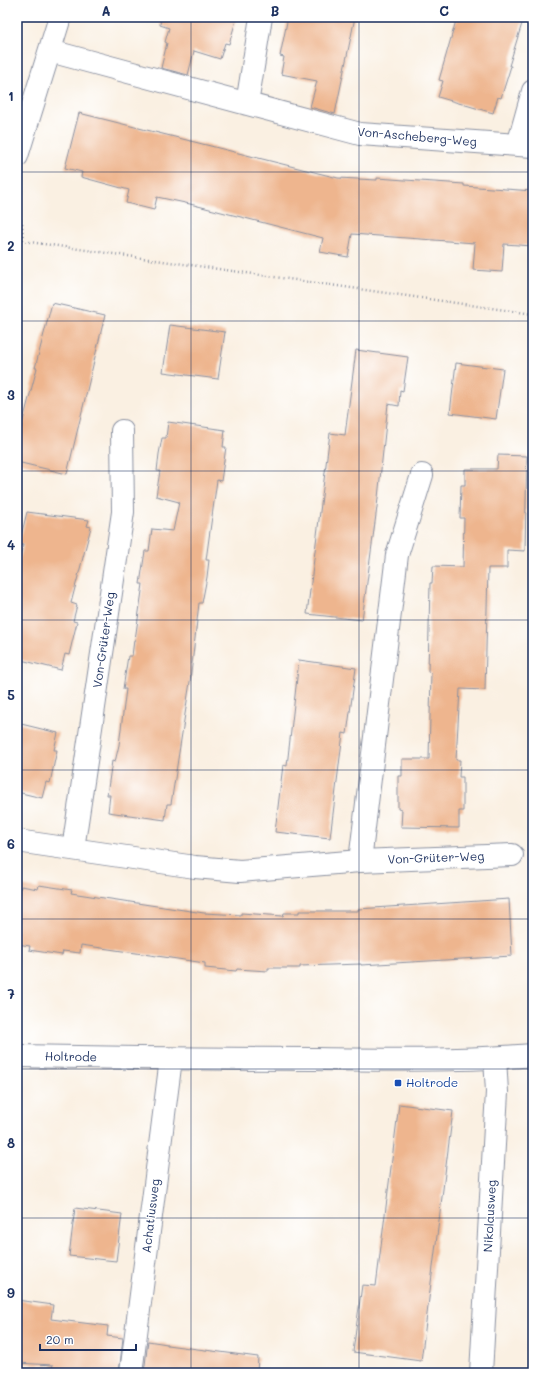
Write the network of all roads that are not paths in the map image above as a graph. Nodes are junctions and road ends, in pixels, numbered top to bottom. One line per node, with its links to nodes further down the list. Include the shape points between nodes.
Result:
1 (60, 17): 3 (street)
2 (262, 17): 5 (street)
3 (50, 51): 5 (street, Von-Ascheberg-Weg); 7 (street)
4 (533, 92): 6 (street, Von-Ascheberg-Weg)
5 (247, 104): 6 (street, Von-Ascheberg-Weg, via 360,134)
6 (526, 146)
7 (17, 156)
8 (122, 431): 11 (street, Von-Grüter-Weg, via 123,512)
9 (422, 475): 13 (street, via 396,555)
10 (17, 841): 11 (street, Von-Grüter-Weg)
11 (73, 850): 13 (street, Von-Grüter-Weg, via 240,871)
12 (512, 855): 13 (street, Von-Grüter-Weg)
13 (360, 861)
14 (533, 1055): 16 (street, Holtrode)
15 (17, 1056): 17 (street, Holtrode)
16 (494, 1058): 17 (street, Holtrode); 19 (street, Nikolausweg, via 498,1092)
17 (171, 1059): 18 (street, Achatiusweg)
18 (130, 1373)
19 (481, 1373)

